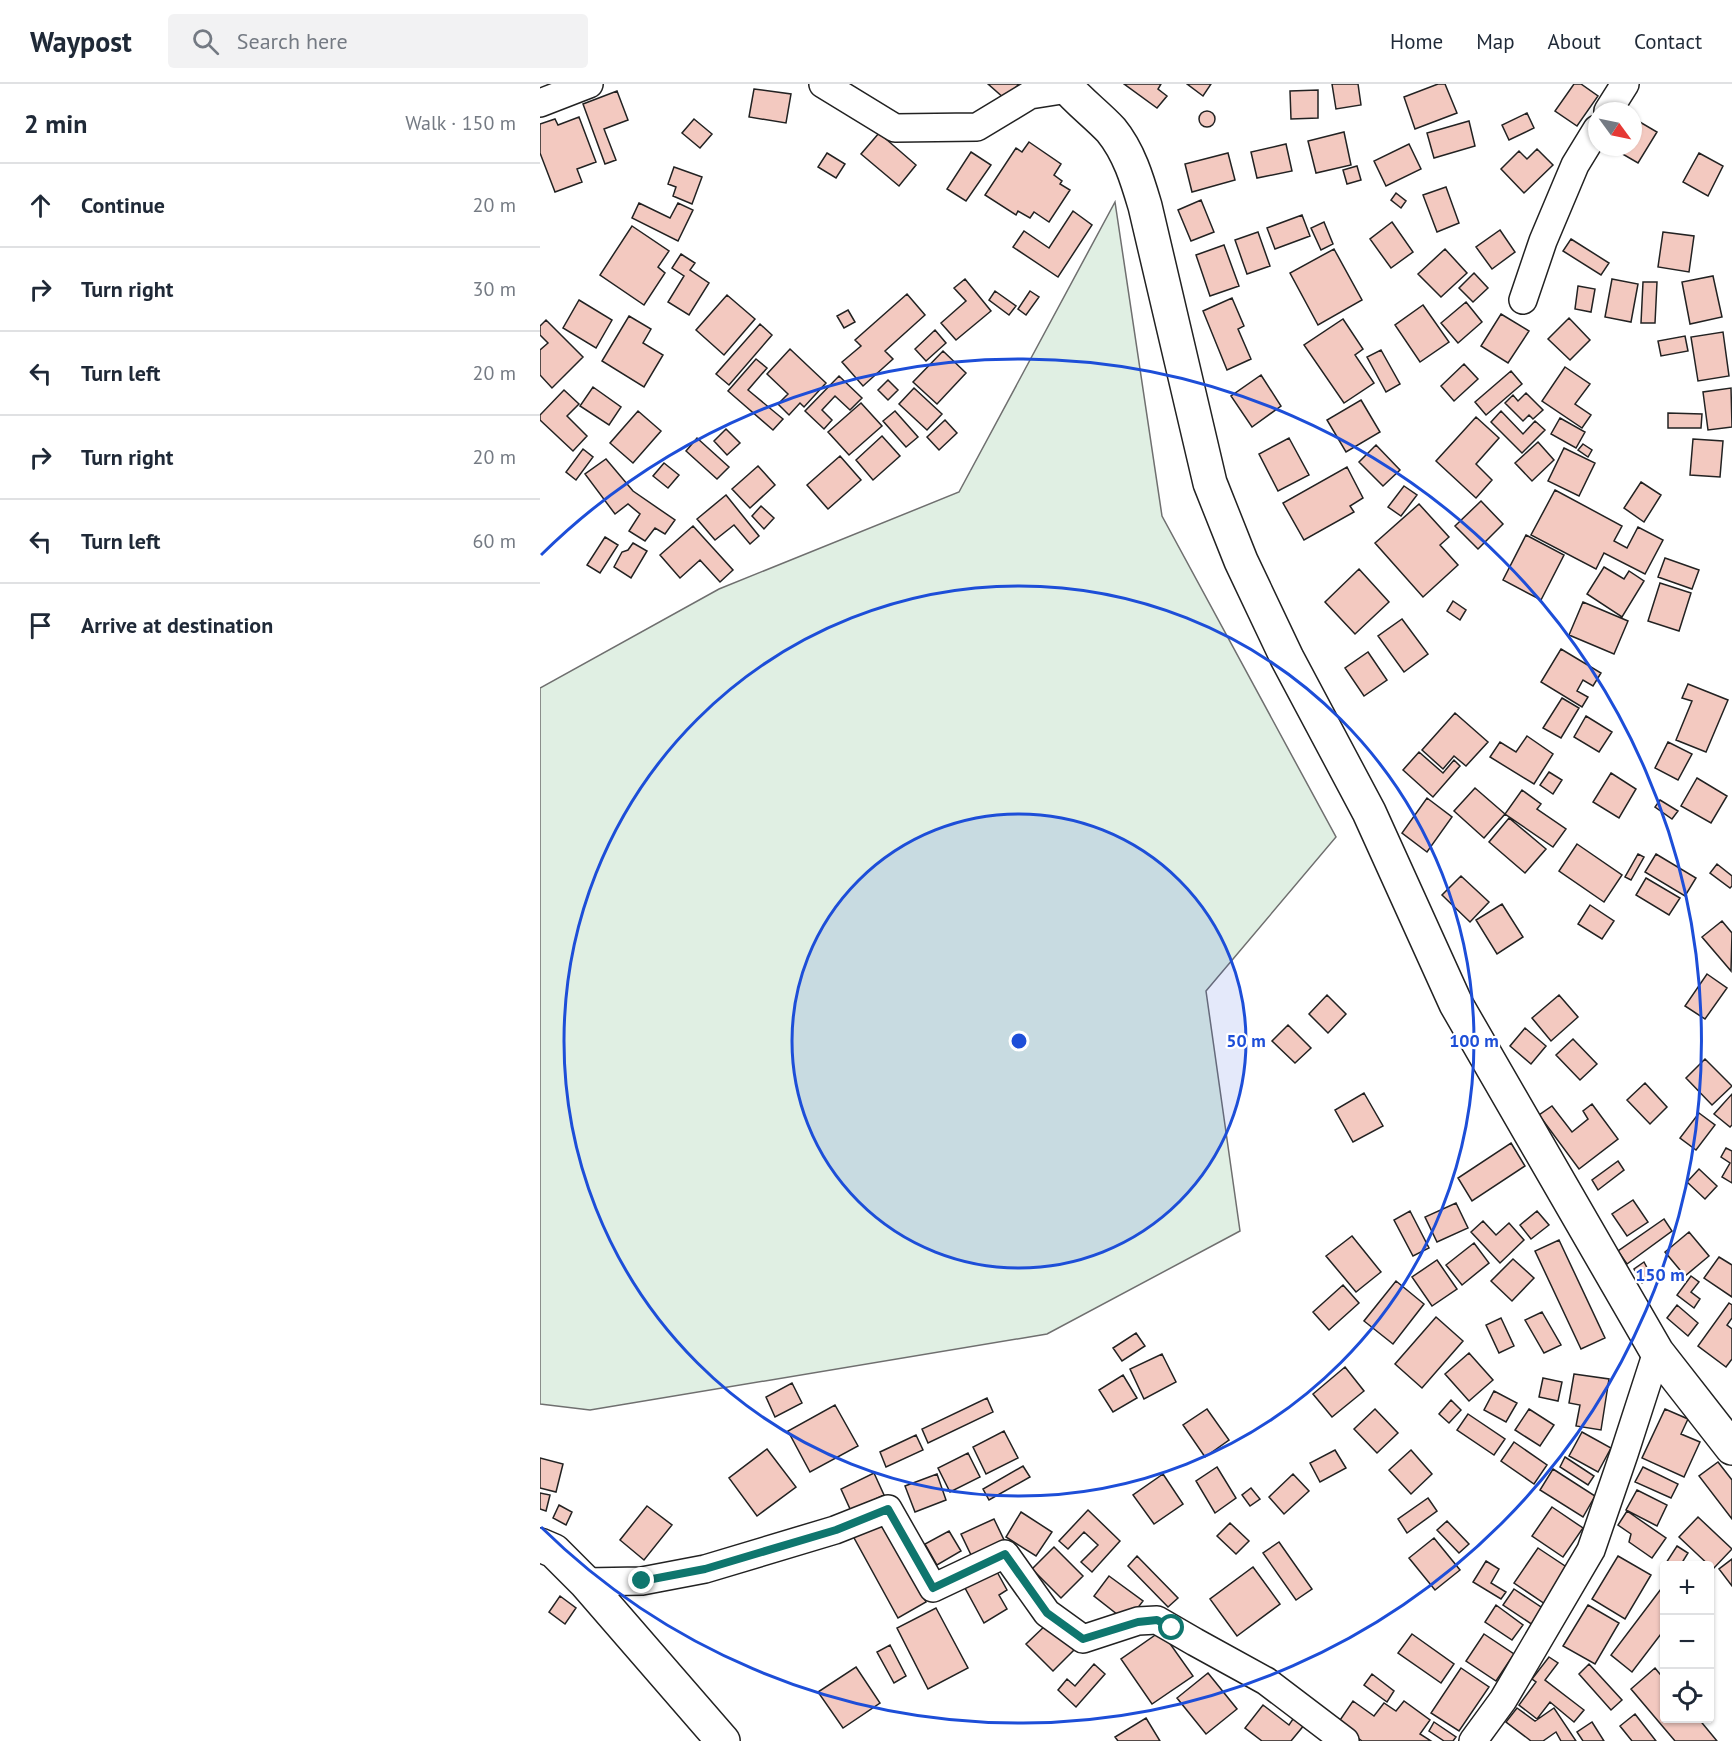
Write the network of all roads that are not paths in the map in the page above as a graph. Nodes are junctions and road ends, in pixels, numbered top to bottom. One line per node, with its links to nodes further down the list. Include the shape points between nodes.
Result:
1 (589, 84): 5 (street)
2 (823, 84): 4 (street, via 895,128 977,127 1029,95)
3 (1625, 84): 6 (street)
4 (1066, 87): 9 (main road, via 1111,131 1127,154 1136,177 1210,483 1241,561 1287,658 1369,812 1456,1004)
5 (540, 102)
6 (1614, 102)
7 (1588, 144): 8 (street, via 1575,165)
8 (1523, 300)
9 (1657, 1352): 10 (main road); 15 (street, via 1591,1550 1503,1700)
10 (1732, 1448)
11 (540, 1545): 12 (main road, via 554,1551)
12 (585, 1582): 13 (main road); 14 (street, via 642,1581 705,1569 836,1530 888,1509 933,1588 1005,1554 1047,1613 1083,1639 1157,1620 1266,1681)
13 (723, 1741)
14 (1345, 1741)
15 (1473, 1741)

